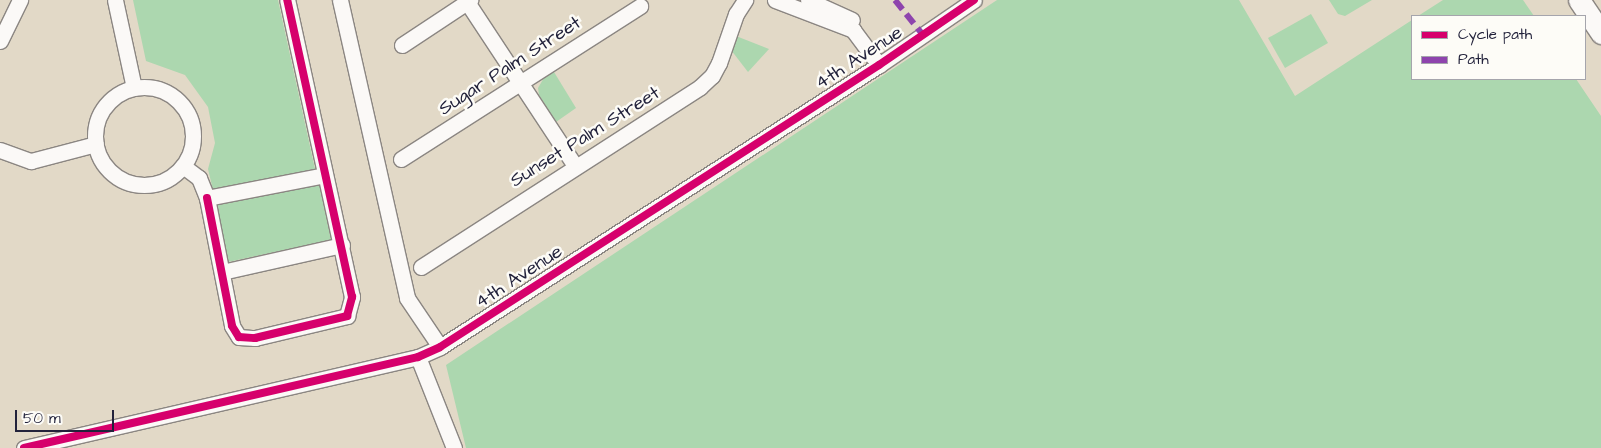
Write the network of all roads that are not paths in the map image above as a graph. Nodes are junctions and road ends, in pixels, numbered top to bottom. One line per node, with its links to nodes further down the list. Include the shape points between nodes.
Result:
1 (20, 0): 14 (street)
2 (115, 0): 18 (street)
3 (287, 0): 24 (street)
4 (340, 0): 29 (street, via 407,298)
5 (745, 0): 12 (street)
6 (775, 0): 16 (street, via 853,30)
7 (808, 0): 16 (street, via 842,13 857,24)
8 (974, 0): 16 (street, 4th Avenue)
9 (1579, 0): 13 (main road)
10 (469, 1): 15 (street); 17 (street)
11 (640, 6): 17 (street, Sugar Palm Street)
12 (737, 7): 23 (street, Sunset Palm Street, via 712,76 683,99)
13 (1601, 33)
14 (0, 41)
15 (402, 45)
16 (882, 63): 29 (street, 4th Avenue)
17 (520, 85): 21 (street, Sugar Palm Street); 23 (street)
18 (134, 88): 19 (street, via 117,95 103,108 96,125); 22 (street, via 164,90 186,110 194,139)
19 (96, 144): 20 (street, via 31,161); 22 (street, via 108,169 132,183 160,182)
20 (0, 150)
21 (401, 159)
22 (183, 166): 25 (street, via 200,178)
23 (575, 166): 27 (street, Sunset Palm Street)
24 (325, 175): 25 (street); 26 (street)
25 (207, 198): 28 (street)
26 (342, 246): 28 (street); 28 (street, via 352,297 347,316 255,338 239,337 234,332)
27 (421, 266)
28 (222, 272)
29 (440, 347): 30 (street, 4th Avenue)
30 (418, 357): 31 (street, 4th Avenue); 32 (street)
31 (24, 448)
32 (454, 448)

